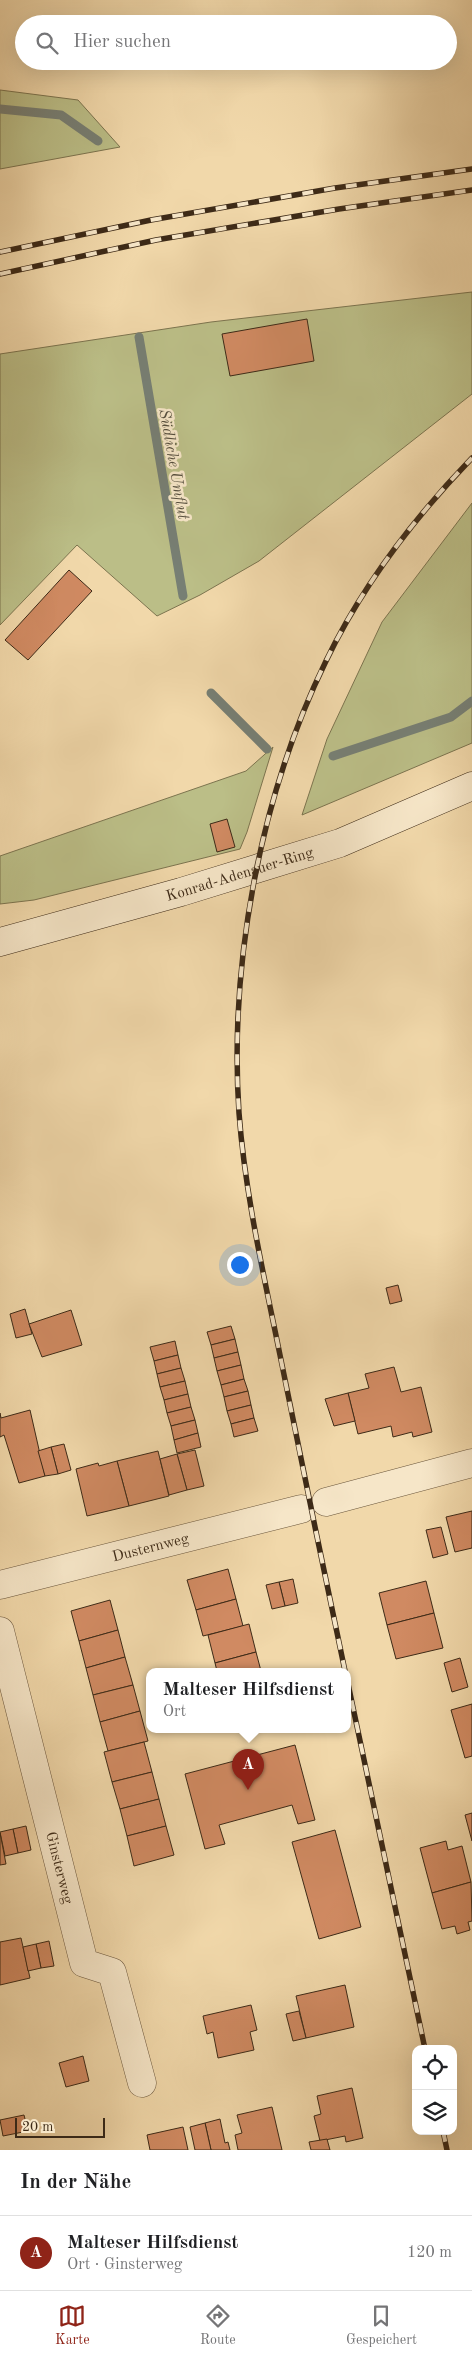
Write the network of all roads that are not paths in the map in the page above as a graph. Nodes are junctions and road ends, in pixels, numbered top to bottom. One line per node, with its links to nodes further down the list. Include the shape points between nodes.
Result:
1 (472, 786): 2 (street, Konrad-Adenauer-Ring, via 340,843 181,892)
2 (0, 942)
3 (472, 1463): 4 (street, Dusternweg)
4 (0, 1585)
5 (0, 1631): 6 (street, Ginsterweg, via 84,1963 112,1972)
6 (142, 2083)

